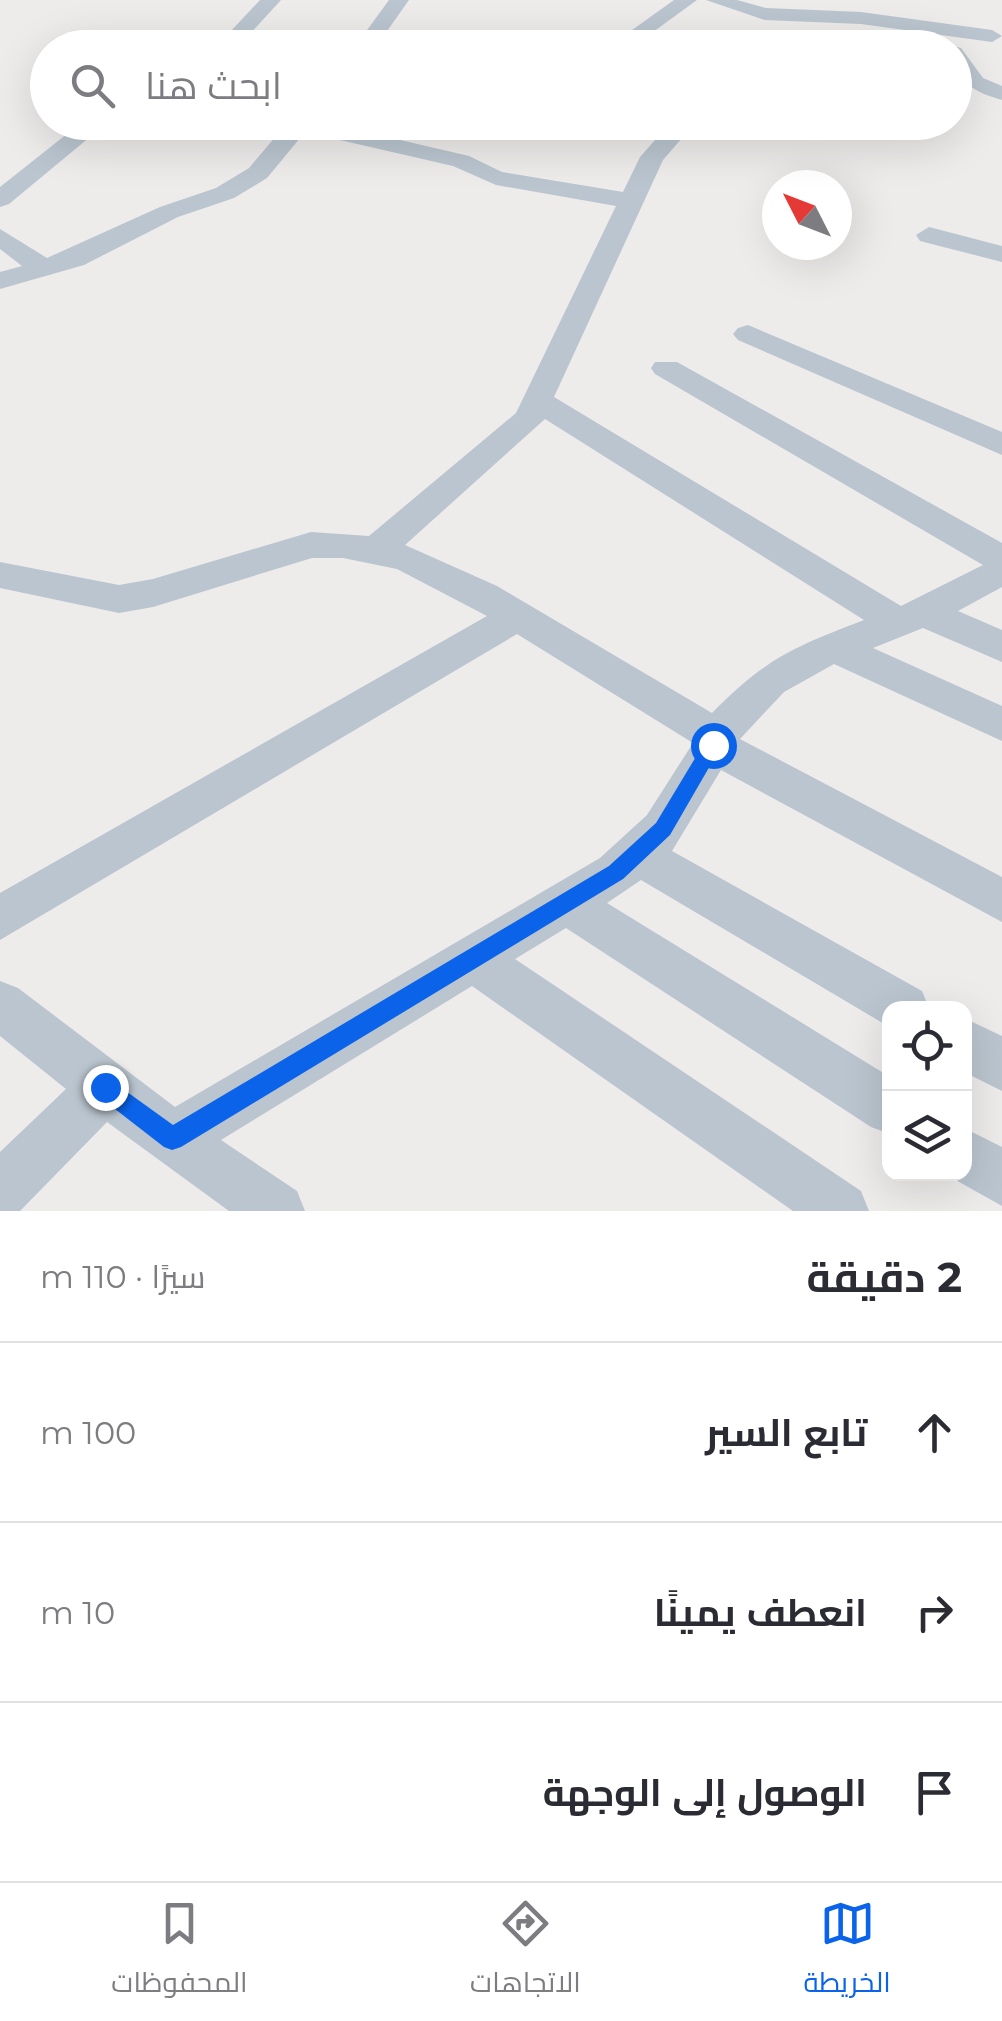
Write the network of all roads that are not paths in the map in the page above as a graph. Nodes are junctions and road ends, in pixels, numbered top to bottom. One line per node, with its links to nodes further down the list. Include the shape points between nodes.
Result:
1 (271, 0): 5 (street)
2 (399, 0): 6 (street)
3 (687, 0): 7 (street)
4 (716, 0): 8 (street, via 765,14)
5 (242, 30)
6 (377, 30)
7 (643, 30)
8 (970, 30)
9 (972, 30): 10 (street)
10 (997, 33): 11 (street)
11 (972, 40)
12 (972, 80): 13 (street)
13 (974, 82): 14 (street)
14 (1002, 93)
15 (74, 140): 19 (street)
16 (286, 140): 24 (street, via 258,173 233,188)
17 (373, 140): 20 (street, via 467,162 496,178)
18 (667, 140): 20 (street)
19 (0, 199)
20 (631, 201): 28 (street)
21 (929, 235): 23 (street)
22 (4, 242): 24 (street)
23 (1002, 254)
24 (44, 269): 25 (street)
25 (0, 281)
26 (748, 334): 29 (street)
27 (666, 368): 31 (street)
28 (536, 400): 30 (street, via 519,429); 35 (street)
29 (1002, 444)
30 (376, 550): 33 (street, via 312,545 119,599); 34 (street, via 444,575)
31 (1002, 559)
32 (1002, 571): 35 (street)
33 (0, 575)
34 (517, 616): 39 (street); 43 (street)
35 (910, 617): 36 (street); 37 (street)
36 (1002, 647)
37 (834, 648): 38 (street); 39 (street, via 770,681)
38 (1002, 724)
39 (716, 741): 40 (street, via 663,829); 41 (street)
40 (638, 855): 42 (street); 45 (street)
41 (1002, 900)
42 (565, 902): 44 (street); 50 (street)
43 (0, 918)
44 (472, 958): 51 (street); 56 (street)
45 (892, 1001)
46 (0, 1005): 49 (street)
47 (972, 1048): 48 (street)
48 (1002, 1065)
49 (105, 1087): 51 (street); 54 (street)
50 (882, 1103)
51 (172, 1138): 55 (street)
52 (972, 1160): 53 (street)
53 (1002, 1179)
54 (0, 1191)
55 (277, 1211)
56 (841, 1211)

